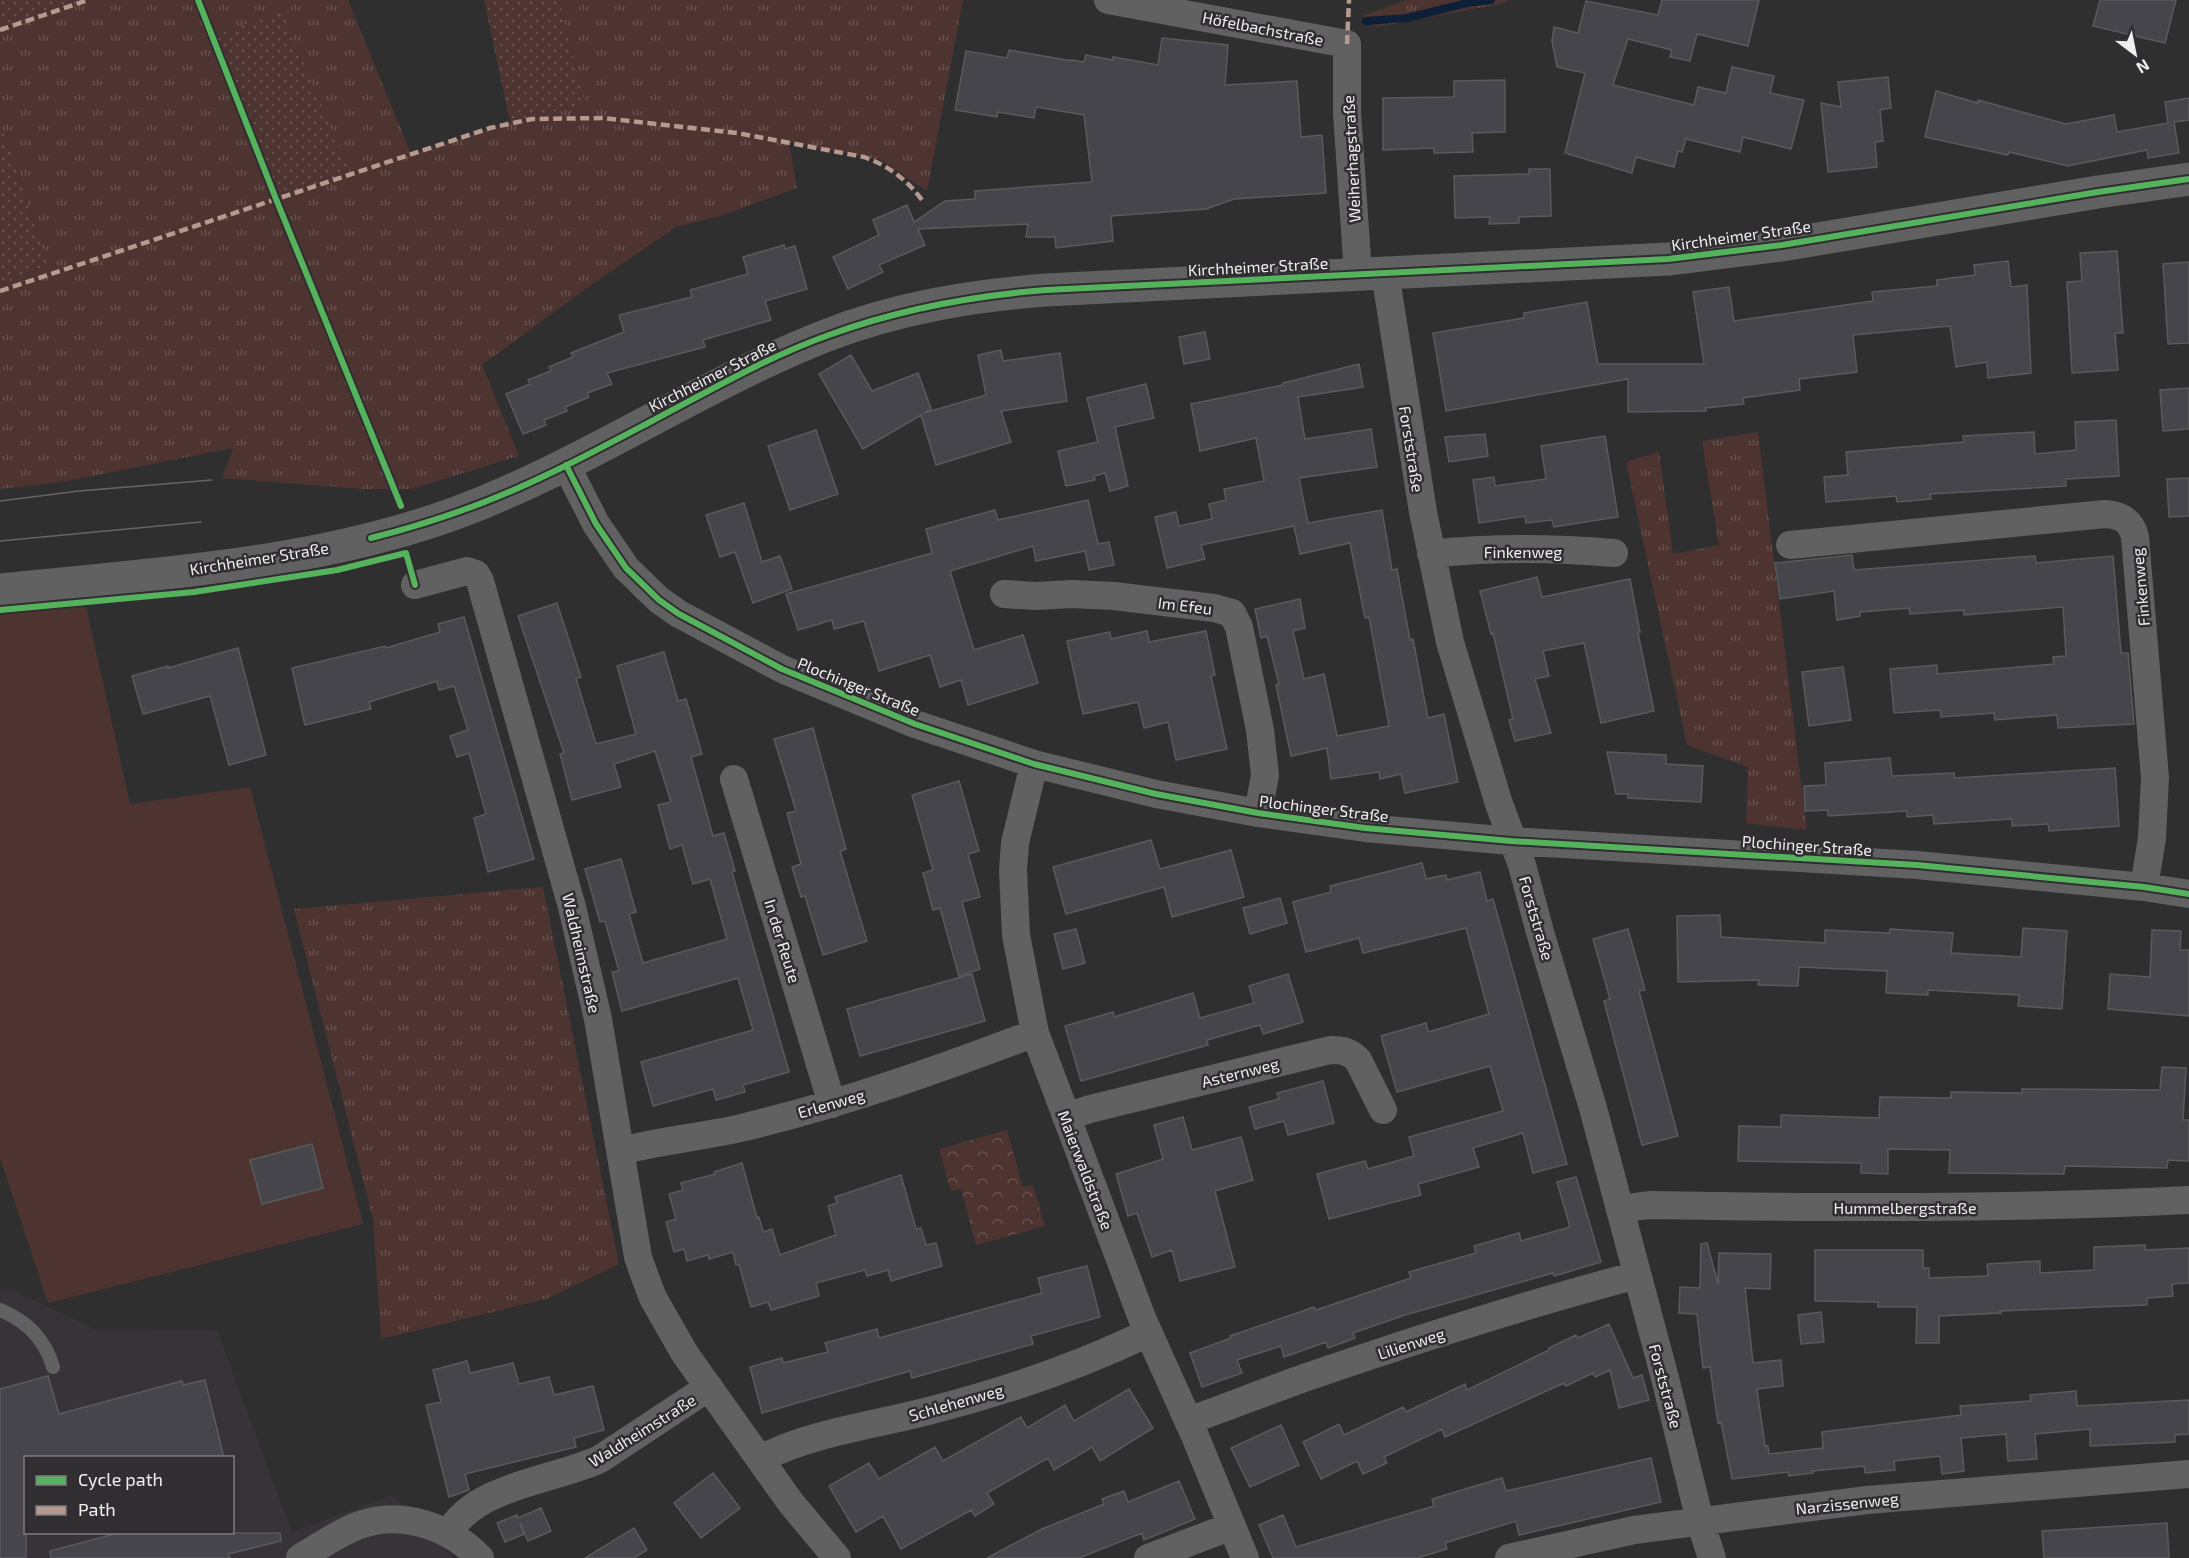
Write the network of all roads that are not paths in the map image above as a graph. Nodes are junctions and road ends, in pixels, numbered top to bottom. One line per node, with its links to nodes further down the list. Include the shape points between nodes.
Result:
1 (1108, 0): 2 (street, Höfelbachstraße)
2 (1347, 44): 4 (street, Weiherhagstraße, via 1347,113)
3 (2189, 179): 4 (main road, Kirchheimer Straße, via 1725,253)
4 (1372, 274): 5 (main road, Kirchheimer Straße, via 1046,290 977,297 905,311 788,351); 8 (street, Forststraße, via 1408,426)
5 (566, 465): 10 (main road, Kirchheimer Straße, via 454,514 323,550 238,564); 12 (street, Plochinger Straße, via 596,524 626,568 679,614 782,669 915,724)
6 (1790, 545): 16 (street, Finkenweg, via 2105,514 2124,518 2136,537 2155,769 2152,838)
7 (1614, 553): 8 (street, Finkenweg, via 1553,550)
8 (1431, 554): 15 (street, Forststraße, via 1450,642)
9 (415, 585): 22 (street, Waldheimstraße, via 467,571 476,574 480,581 572,907 598,1019)
10 (0, 590)
11 (1004, 594): 14 (street, Im Efeu, via 1113,596 1232,613 1239,627 1260,730 1265,775)
12 (1034, 764): 14 (street, Plochinger Straße, via 1156,794); 18 (street, Maierwaldstraße, via 1015,843 1012,879 1017,944)
13 (734, 779): 19 (street, In der Reute)
14 (1258, 813): 15 (street, Plochinger Straße, via 1365,828)
15 (1511, 841): 16 (street, Plochinger Straße, via 1917,865); 24 (street, Forststraße, via 1522,865)
16 (2144, 887): 17 (street, Plochinger Straße)
17 (2189, 894)
18 (1035, 1033): 19 (street, Erlenweg, via 924,1075); 21 (street, Maierwaldstraße)
19 (831, 1104): 22 (street, Erlenweg, via 744,1127)
20 (1383, 1110): 21 (street, Asternweg, via 1358,1060 1342,1050 1330,1050)
21 (1066, 1117): 27 (street, Maierwaldstraße)
22 (621, 1151): 29 (street, Waldheimstraße, via 645,1277 685,1354)
23 (2189, 1200): 24 (street, Hummelbergstraße, via 1858,1208 1649,1204)
24 (1620, 1209): 25 (street, Forststraße)
25 (1636, 1275): 30 (street, Lilienweg, via 1406,1344); 33 (street, Forststraße)
26 (0, 1310): 28 (lane, via 35,1331)
27 (1149, 1333): 30 (street, Maierwaldstraße); 31 (street, Schlehenweg, via 1046,1376 935,1410 777,1450)
28 (53, 1368)
29 (709, 1387): 31 (street, Waldheimstraße); 35 (street, Waldheimstraße, via 600,1459 483,1500 465,1511)
30 (1188, 1421): 34 (street, Maierwaldstraße)
31 (760, 1459): 38 (street, Waldheimstraße)
32 (2189, 1474): 33 (street, Narzissenweg, via 1867,1500)
33 (1700, 1521): 41 (street, Narzissenweg, via 1634,1530); 42 (street, Forststraße)
34 (1232, 1526): 39 (street); 40 (street, Maierwaldstraße)
35 (449, 1533): 36 (street, via 410,1521 372,1521 347,1530); 37 (street)
36 (300, 1558)
37 (480, 1558)
38 (837, 1558)
39 (1148, 1558)
40 (1245, 1558)
41 (1509, 1558)
42 (1712, 1558)

